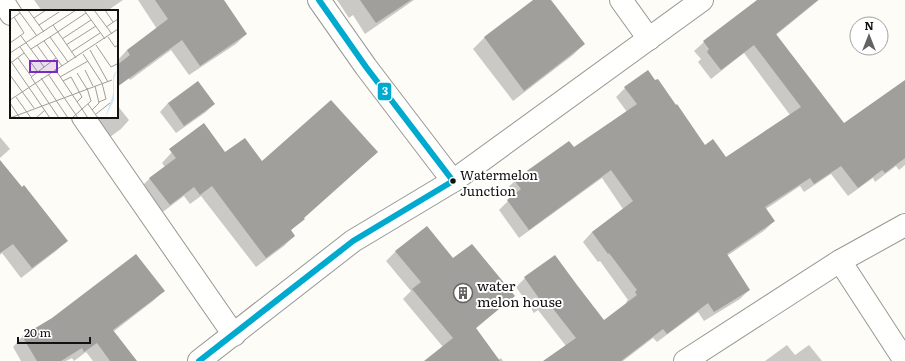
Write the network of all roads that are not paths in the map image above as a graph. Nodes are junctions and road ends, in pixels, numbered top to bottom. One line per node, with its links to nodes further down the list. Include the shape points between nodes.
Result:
1 (2, 0): 5 (street)
2 (319, 0): 8 (street)
3 (621, 0): 6 (street)
4 (702, 0): 6 (street)
5 (10, 12)
6 (649, 39): 8 (street)
7 (84, 118): 11 (street)
8 (452, 181): 11 (street, via 353,241)
9 (905, 225): 10 (street)
10 (840, 261): 13 (street); 14 (street)
11 (234, 335): 12 (street)
12 (199, 361)
13 (685, 361)
14 (905, 361)

